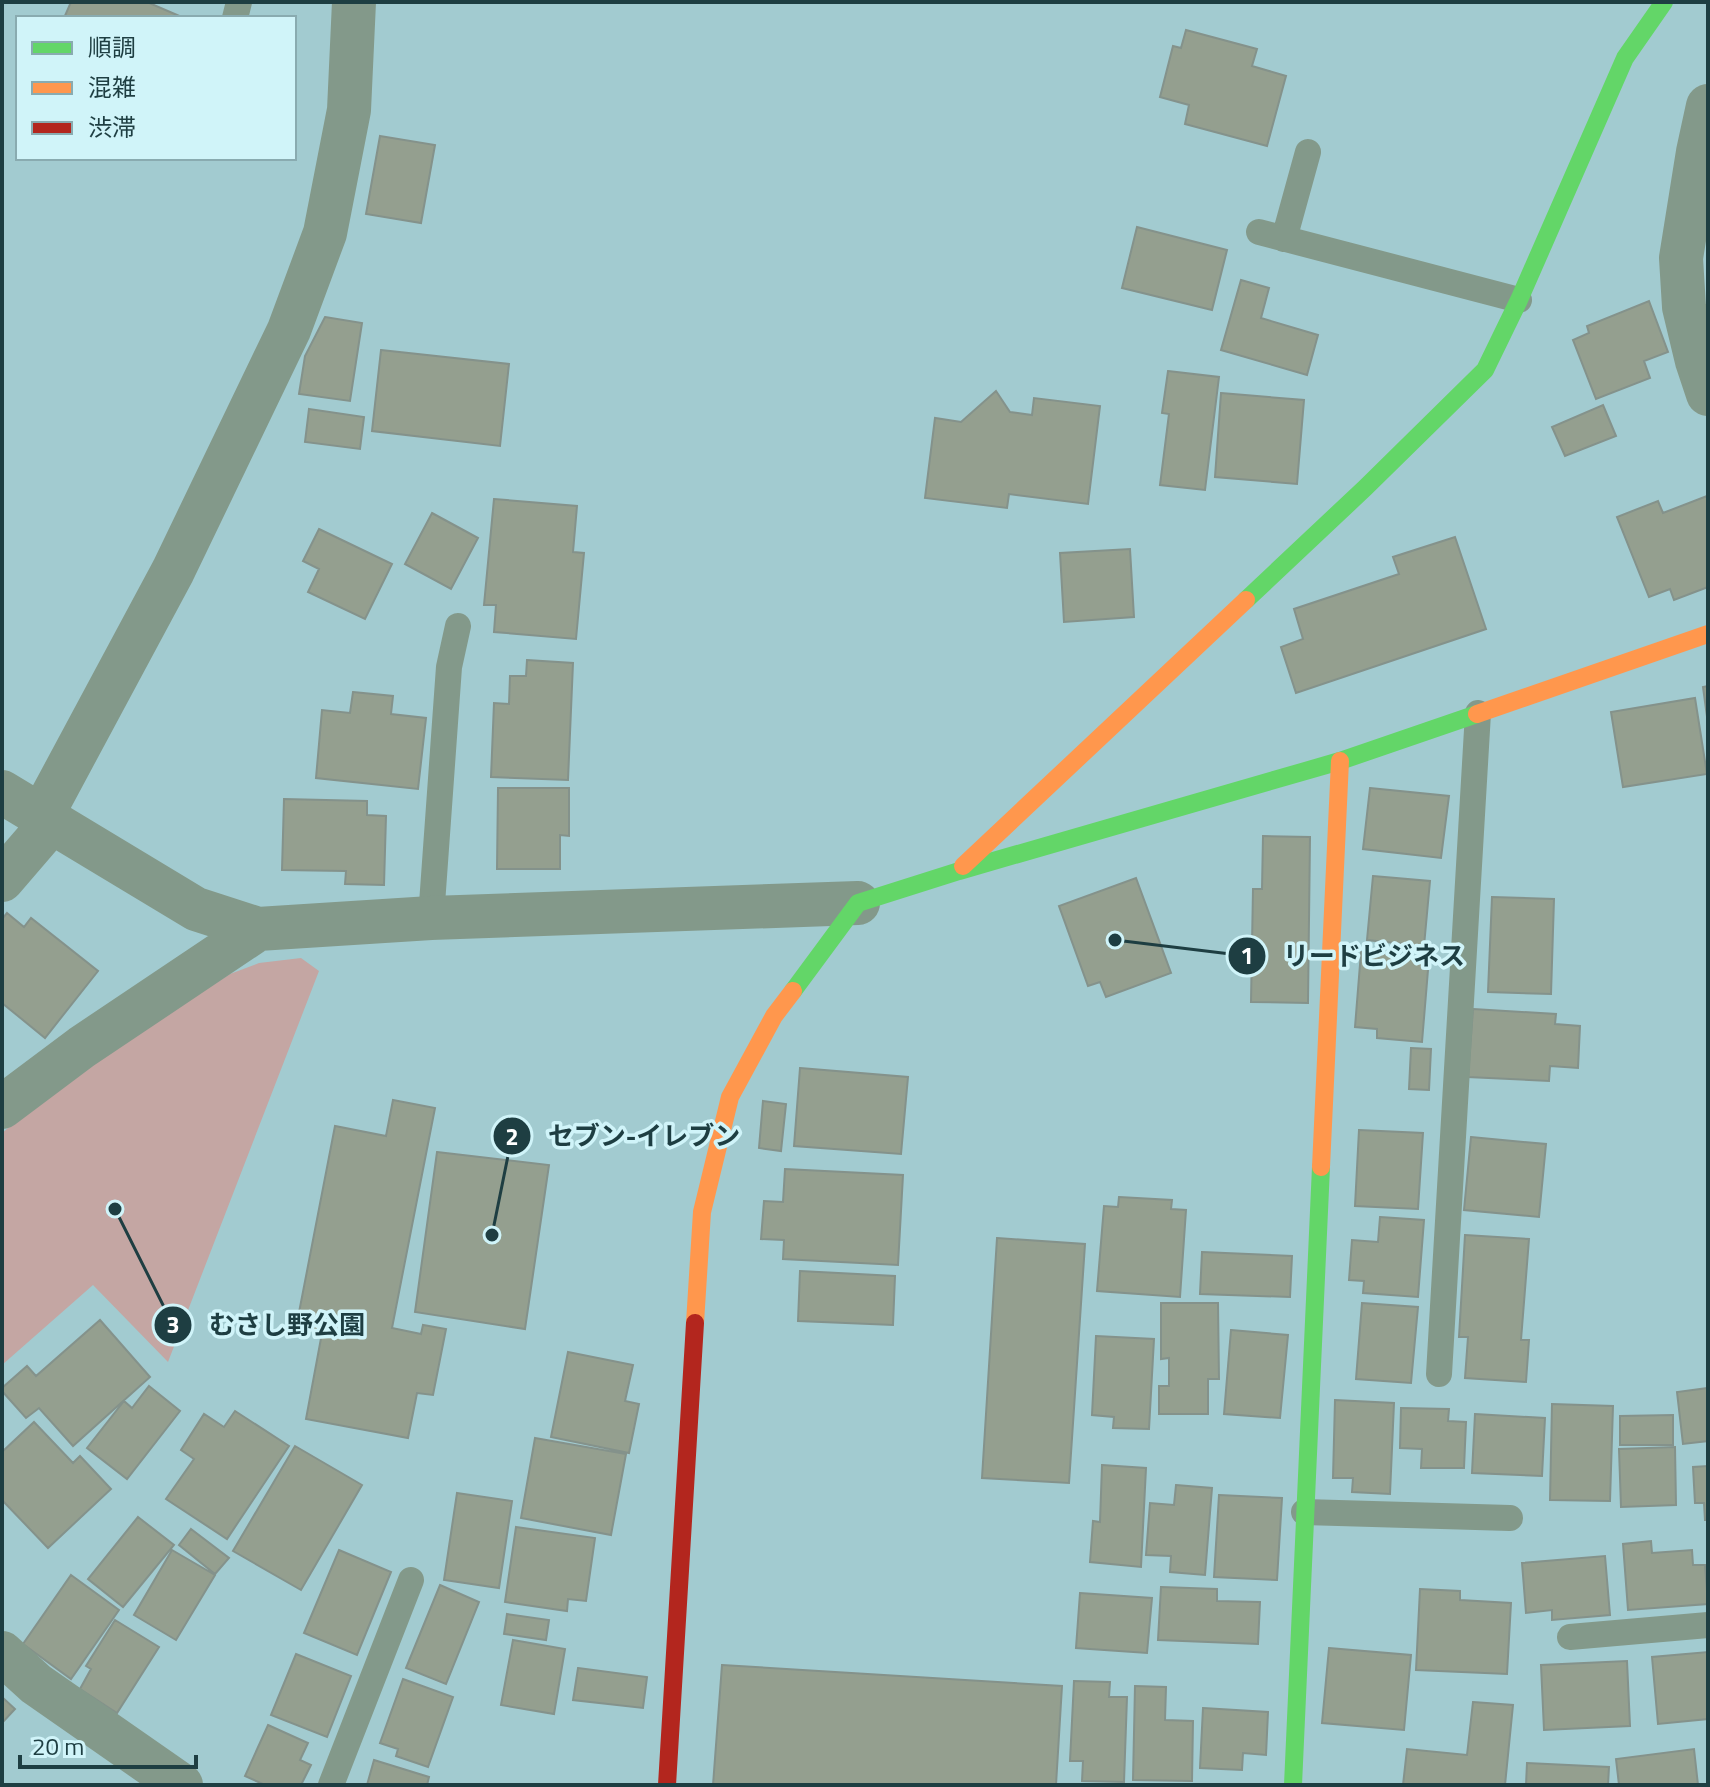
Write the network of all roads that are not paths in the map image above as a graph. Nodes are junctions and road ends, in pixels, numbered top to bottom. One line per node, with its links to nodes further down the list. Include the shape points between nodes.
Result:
1 (354, 2): 12 (street, via 349,110 325,233 289,330)
2 (1664, 2): 5 (street, via 1625,58)
3 (1708, 106): 6 (street, via 1681,258 1684,307)
4 (1308, 152): 5 (lane, via 1272,235)
5 (1519, 300): 13 (street, via 1485,370)
6 (1708, 394)
7 (458, 626): 16 (lane, via 449,667)
8 (1708, 634): 9 (street)
9 (1478, 713): 10 (street); 19 (lane)
10 (1340, 761): 13 (street); 20 (street)
11 (2, 792): 12 (street)
12 (46, 820): 14 (street); 17 (street, via 196,909)
13 (959, 871): 15 (street)
14 (2, 880)
15 (858, 903): 16 (street); 28 (street, via 774,1016 730,1097 702,1212)
16 (431, 918): 17 (street)
17 (258, 929): 18 (street)
18 (2, 1107)
19 (1439, 1374)
20 (1304, 1512): 21 (lane); 29 (street)
21 (1510, 1518)
22 (411, 1580): 27 (lane)
23 (1708, 1625): 24 (lane)
24 (1570, 1637)
25 (2, 1653): 26 (street, via 36,1684)
26 (181, 1785)
27 (331, 1785)
28 (667, 1785)
29 (1293, 1785)

